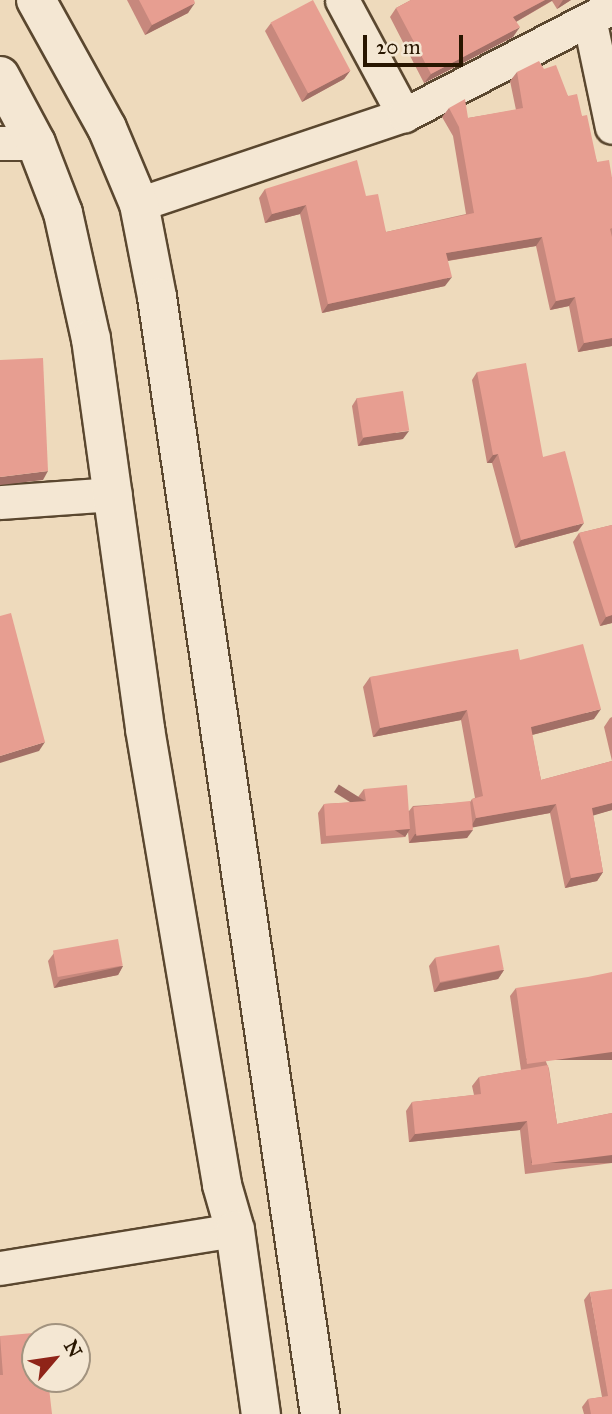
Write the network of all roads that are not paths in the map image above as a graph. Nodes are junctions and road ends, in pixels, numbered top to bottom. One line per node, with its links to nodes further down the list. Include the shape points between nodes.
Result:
1 (36, 0): 8 (street, via 107,128)
2 (342, 0): 5 (street)
3 (601, 15): 5 (street); 6 (street)
4 (0, 76): 7 (street)
5 (404, 115): 8 (street)
6 (612, 127)
7 (18, 143): 9 (street, via 63,213 91,339)
8 (139, 204): 14 (street, via 161,324)
9 (115, 494): 10 (street); 11 (street, via 145,729 222,1185)
10 (0, 502)
11 (235, 1230): 12 (street); 13 (street)
12 (0, 1268)
13 (261, 1414)
14 (320, 1414)

